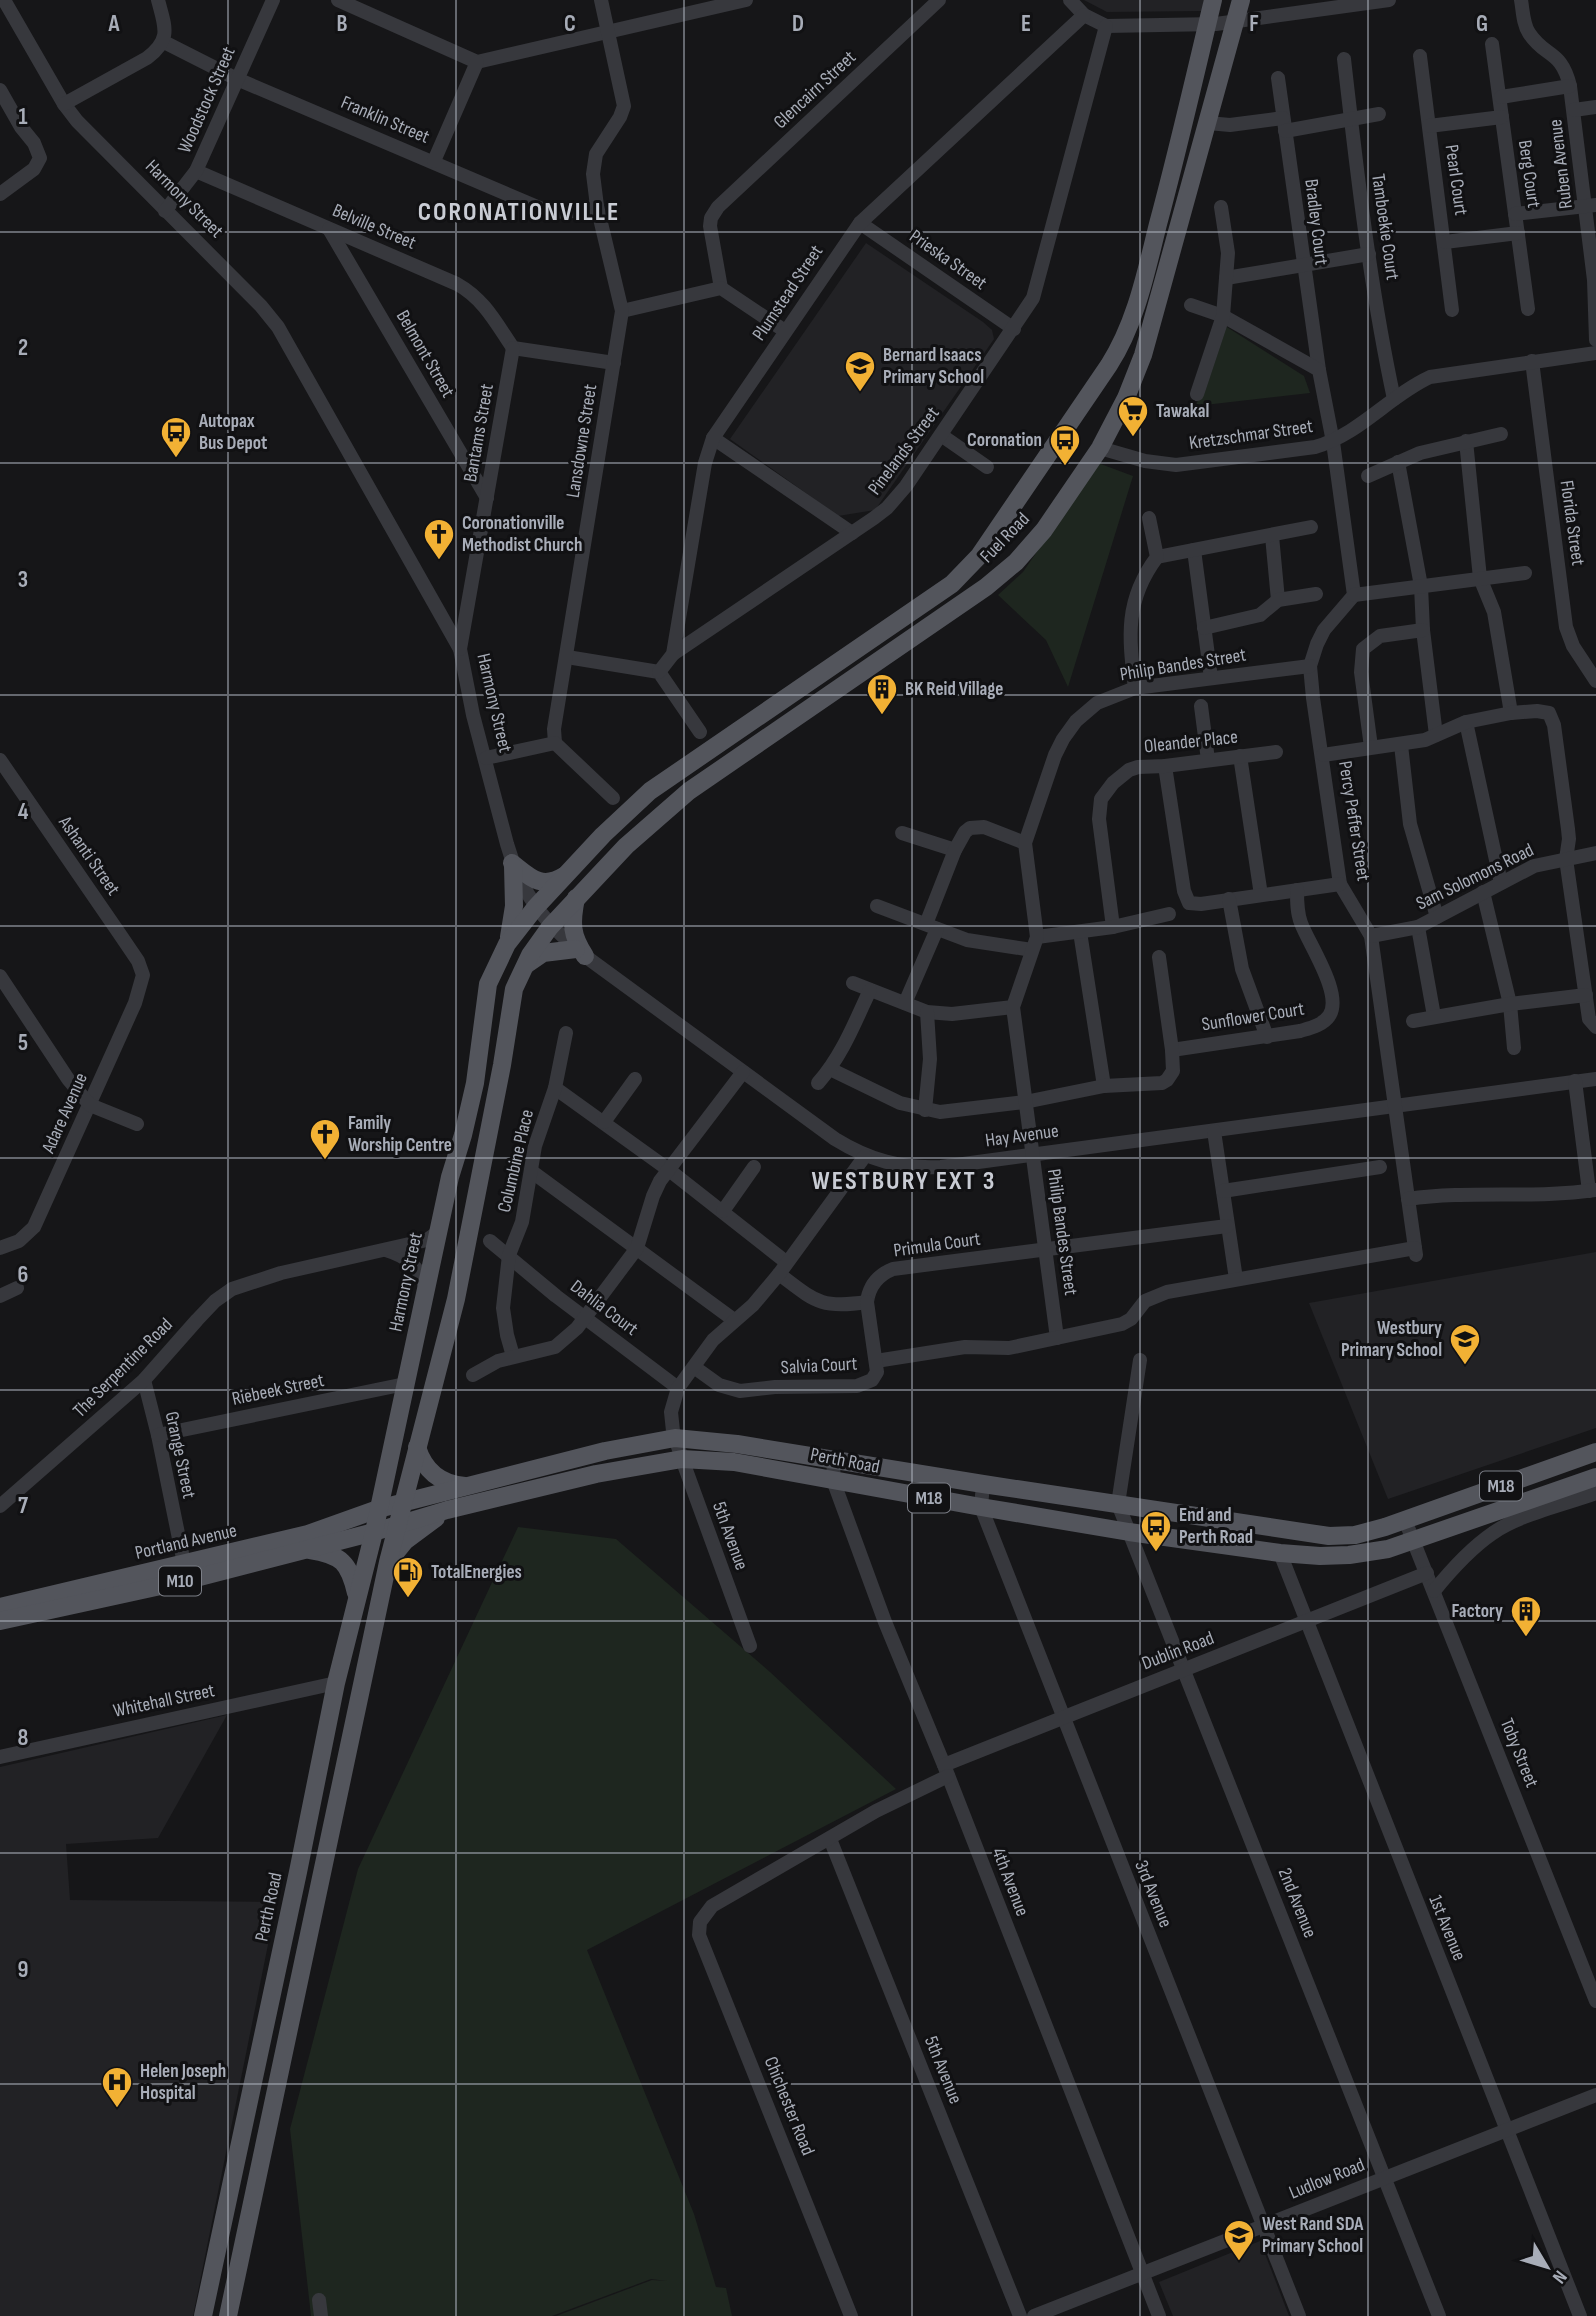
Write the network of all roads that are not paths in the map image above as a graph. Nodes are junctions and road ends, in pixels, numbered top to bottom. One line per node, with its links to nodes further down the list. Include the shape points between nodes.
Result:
1 (4, 0): 28 (street, Harmony Street)
2 (158, 0): 18 (street, via 166,30)
3 (338, 0): 22 (street)
4 (601, 0): 17 (street)
5 (746, 0): 17 (street)
6 (939, 0): 52 (street, Glencairn Street, via 718,207 709,226)
7 (1070, 0): 13 (street)
8 (1213, 0): 15 (main road, Fuel Road)
9 (1241, 0): 14 (main road, Fuel Road)
10 (1388, 0): 14 (street)
11 (1521, 0): 25 (street, Ruben Avenue, via 1526,29 1562,64)
12 (278, 1): 24 (street, Woodstock Street)
13 (1084, 15): 16 (street); 45 (street, Plumstead Street)
14 (1236, 21): 15 (street); 34 (main road, Fuel Road)
15 (1207, 25): 16 (street); 122 (main road, Fuel Road, via 1126,333 979,556 952,584 644,796)
16 (1106, 26): 58 (street, Pinelands Street, via 1039,283)
17 (608, 32): 22 (street); 40 (street, via 624,106 596,155)
18 (164, 42): 24 (street, Franklin Street); 28 (street, via 147,58)
19 (1492, 44): 27 (street, Berg Court)
20 (1420, 56): 36 (street, Pearl Court)
21 (1344, 59): 33 (street, Tamboekie Court)
22 (477, 62): 37 (street)
23 (1278, 78): 35 (street, Bradley Court)
24 (237, 79): 37 (street, Franklin Street); 38 (street, Woodstock Street)
25 (1570, 86): 27 (street); 30 (street, Ruben Avenue)
26 (0, 91): 39 (street, via 40,158 34,169)
27 (1501, 97): 32 (street, Berg Court)
28 (64, 104): 43 (street, Harmony Street)
29 (1596, 107): 30 (street)
30 (1574, 110): 41 (street, Ruben Avenue)
31 (1379, 114): 33 (street)
32 (1502, 117): 36 (street); 44 (street, Berg Court)
33 (1351, 119): 35 (street); 49 (street, Tamboekie Court)
34 (1208, 123): 35 (street); 73 (main road, Fuel Road, via 1143,355)
35 (1284, 124): 50 (street, Bradley Court)
36 (1429, 126): 48 (street, Pearl Court)
37 (434, 161): 40 (street, Franklin Street, via 550,212)
38 (196, 172): 43 (street, Woodstock Street); 46 (street, Belville Street)
39 (0, 194)
40 (597, 206): 56 (street)
41 (1591, 206): 44 (street); 60 (street, Ruben Avenue)
42 (1221, 207): 51 (street, via 1228,253)
43 (165, 211): 92 (street, Harmony Street, via 278,327)
44 (1516, 214): 47 (street, Berg Court)
45 (860, 223): 58 (street, Prieska Street); 59 (street, Plumstead Street)
46 (329, 229): 61 (street, Belville Street, via 472,293); 77 (street, Belmont Street)
47 (1518, 233): 48 (street); 54 (street, Berg Court)
48 (1445, 242): 55 (street, Pearl Court)
49 (1369, 254): 50 (street); 67 (street, Tamboekie Court)
50 (1303, 266): 51 (street); 65 (street, Bradley Court)
51 (1226, 278): 57 (street)
52 (721, 288): 56 (street); 59 (street)
53 (1191, 305): 57 (street)
54 (1528, 309)
55 (1452, 310)
56 (622, 311): 64 (street, Lansdowne Street)
57 (1223, 316): 65 (street); 66 (street)
58 (1014, 329): 69 (street, Pinelands Street)
59 (785, 331): 70 (street, Plumstead Street)
60 (1596, 340)
61 (513, 348): 64 (street); 77 (street, Bantams Street)
62 (1596, 353): 63 (street, Kretzschmar Street)
63 (1532, 362): 67 (street, Kretzschmar Street, via 1430,377); 98 (street, Florida Street, via 1566,627)
64 (614, 363): 94 (street, Lansdowne Street)
65 (1319, 370): 72 (street, Bradley Court)
66 (1197, 394)
67 (1394, 399): 72 (street, Kretzschmar Street)
68 (1501, 434): 71 (street)
69 (941, 435): 75 (street); 80 (street, Pinelands Street, via 896,499)
70 (713, 438): 80 (street); 93 (street, Plumstead Street)
71 (1466, 441): 74 (street); 85 (street)
72 (1333, 442): 73 (street, Kretzschmar Street, via 1176,465); 88 (street)
73 (1100, 448): 128 (main road, Fuel Road, via 1044,530 1003,574 689,791 633,839)
74 (1398, 462): 76 (street); 86 (street)
75 (987, 467)
76 (1368, 476)
77 (487, 498): 92 (street, Bantams Street)
78 (1149, 518): 83 (street)
79 (1311, 527): 81 (street)
80 (852, 533): 93 (street, Pinelands Street)
81 (1272, 536): 82 (street); 89 (street)
82 (1194, 550): 83 (street); 90 (street)
83 (1157, 557): 99 (street, via 1139,587 1130,623)
84 (1525, 573): 85 (street)
85 (1480, 578): 86 (street); 101 (street, via 1494,612)
86 (1421, 586): 88 (street); 91 (street)
87 (1316, 594): 89 (street)
88 (1354, 595): 95 (street, Percy Peffer Street, via 1324,630)
89 (1278, 600): 90 (street, via 1260,615)
90 (1204, 628): 97 (street)
91 (1423, 630): 104 (street); 107 (street, via 1380,636 1363,649 1361,673)
92 (460, 649): 111 (street, Harmony Street)
93 (673, 654): 96 (street, Plumstead Street)
94 (567, 657): 96 (street); 105 (street, Lansdowne Street)
95 (1310, 666): 97 (street, Philip Bandes Street); 109 (street, Percy Peffer Street)
96 (659, 672): 103 (street)
97 (1211, 678): 99 (street, Philip Bandes Street)
98 (1596, 681)
99 (1135, 688): 117 (street, Philip Bandes Street, via 1097,703 1063,739)
100 (1201, 706): 113 (street)
101 (1511, 713): 102 (street); 120 (street, via 1537,711 1549,713 1553,719 1569,839)
102 (1466, 722): 104 (street); 123 (street)
103 (700, 732)
104 (1436, 735): 106 (street)
105 (555, 743): 111 (street); 115 (street)
106 (1401, 745): 107 (street); 133 (street, via 1410,824)
107 (1371, 747): 109 (street)
108 (1276, 752): 110 (street, Oleander Place)
109 (1323, 755): 124 (street, Percy Peffer Street)
110 (1240, 756): 113 (street, Oleander Place); 127 (street)
111 (485, 758): 121 (street, Harmony Street)
112 (0, 760): 145 (street, Ashanti Street, via 138,961)
113 (1208, 760): 114 (street, Oleander Place)
114 (1165, 766): 129 (street, via 1189,904); 136 (street, Oleander Place, via 1129,770 1101,799 1099,819)
115 (613, 798)
116 (902, 833): 118 (street)
117 (1025, 843): 118 (street, via 976,827 965,832); 140 (street, Philip Bandes Street)
118 (955, 850): 134 (street)
119 (1596, 853): 120 (street, Sam Solomons Road)
120 (1566, 859): 123 (street, Sam Solomons Road, via 1534,866); 149 (street)
121 (513, 864): 122 (main road, via 542,882); 131 (street, Harmony Street); 141 (main road, via 514,906)
122 (566, 874): 131 (main road, Fuel Road)
123 (1501, 883): 126 (street, Sam Solomons Road)
124 (1340, 884): 125 (street); 139 (street, Percy Peffer Street)
125 (1297, 890): 127 (street); 158 (street, Sunflower Court, via 1300,921 1322,965 1332,1010 1318,1025)
126 (1483, 892): 133 (street, Sam Solomons Road); 151 (street)
127 (1261, 895): 129 (street)
128 (576, 898): 135 (main road, Fuel Road); 142 (main road, via 573,934)
129 (1229, 900): 158 (street, via 1240,961)
130 (877, 906): 134 (street)
131 (535, 908): 135 (street, Hay Avenue); 141 (main road, Harmony Street)
132 (1169, 914): 136 (street)
133 (1437, 917): 137 (street, Sam Solomons Road)
134 (932, 926): 140 (street, via 982,943); 150 (street)
135 (551, 927): 142 (street, Hay Avenue); 144 (main road)
136 (1113, 927): 138 (street)
137 (1418, 927): 139 (street, Sam Solomons Road); 154 (street)
138 (1080, 932): 140 (street); 167 (street)
139 (1371, 936): 171 (street, Percy Peffer Street)
140 (1034, 943): 152 (street, Philip Bandes Street)
141 (507, 944): 187 (main road, Harmony Street, via 485,994 480,1054)
142 (580, 953): 144 (main road, via 544,953); 162 (street, Hay Avenue)
143 (1159, 957): 160 (street)
144 (521, 970): 213 (main road, via 509,1012 456,1298)
145 (143, 975): 170 (street, Adare Avenue)
146 (0, 976): 170 (street)
147 (853, 983): 148 (street)
148 (870, 990): 150 (street); 161 (street)
149 (1586, 995): 151 (street); 156 (street, via 1589,1019)
150 (905, 1003): 153 (street)
151 (1510, 1004): 154 (street); 159 (street)
152 (1013, 1007): 153 (street); 169 (street, Philip Bandes Street)
153 (927, 1012): 172 (street, via 930,1059)
154 (1434, 1016): 155 (street)
155 (1413, 1021)
156 (1596, 1027)
157 (566, 1033): 168 (street, Columbine Place)
158 (1267, 1037): 160 (street, Sunflower Court)
159 (1514, 1048)
160 (1172, 1050): 167 (street, via 1173,1071 1167,1080)
161 (830, 1069): 166 (street); 172 (street)
162 (743, 1072): 177 (street, Hay Avenue); 180 (street)
163 (635, 1079): 173 (street)
164 (1596, 1079): 165 (street, Hay Avenue)
165 (1575, 1081): 171 (street, Hay Avenue); 182 (street)
166 (818, 1083)
167 (1104, 1086): 169 (street)
168 (555, 1088): 173 (street); 181 (street, Columbine Place, via 538,1134)
169 (1025, 1102): 172 (street); 176 (street, Philip Bandes Street)
170 (90, 1105): 174 (street); 189 (street, Adare Avenue, via 34,1227 19,1241)
171 (1395, 1106): 175 (street, Hay Avenue); 184 (street, Percy Peffer Street)
172 (925, 1110)
173 (604, 1122): 180 (street)
174 (137, 1124)
175 (1214, 1131): 176 (street, Hay Avenue); 183 (street)
176 (1032, 1154): 177 (street, Hay Avenue, via 924,1168); 192 (street, Philip Bandes Street)
177 (865, 1156): 194 (street)
178 (754, 1167): 185 (street)
179 (1380, 1167): 183 (street)
180 (669, 1170): 185 (street); 190 (street, via 653,1196)
181 (531, 1171): 190 (street); 193 (street, Columbine Place, via 522,1222)
182 (1592, 1190): 184 (street)
183 (1223, 1191): 186 (street)
184 (1408, 1199): 195 (street, Percy Peffer Street, via 1416,1252)
185 (723, 1211): 194 (street)
186 (1227, 1226): 192 (street, Primula Court); 195 (street)
187 (438, 1233): 191 (street, The Serpentine Road); 197 (main road, Harmony Street)
188 (490, 1241): 193 (street)
189 (0, 1248)
190 (636, 1248): 200 (street); 201 (street)
191 (385, 1250): 197 (street, via 411,1261); 208 (street, The Serpentine Road, via 239,1285 222,1295)
192 (1045, 1251): 199 (street, Primula Court, via 893,1269 871,1287); 202 (street, Philip Bandes Street)
193 (509, 1255): 200 (street, Dahlia Court); 203 (street, Columbine Place, via 503,1308)
194 (782, 1268): 199 (street, via 803,1292 824,1303); 201 (street, via 753,1305)
195 (1236, 1279): 202 (street, via 1158,1295 1122,1324)
196 (17, 1288): 198 (street)
197 (426, 1289): 209 (main road, Harmony Street)
198 (0, 1296)
199 (867, 1302): 205 (street, Salvia Court)
200 (586, 1319): 203 (street, via 555,1347); 210 (street, Dahlia Court)
201 (734, 1320): 206 (street)
202 (1057, 1338): 205 (street, via 1009,1348 965,1347)
203 (513, 1356): 207 (street)
204 (1140, 1360): 223 (street)
205 (876, 1361): 206 (street, Salvia Court, via 875,1377 857,1385 740,1391 719,1385)
206 (694, 1367): 210 (street)
207 (473, 1375)
208 (144, 1380): 211 (street, Grange Street); 224 (street, The Serpentine Road)
209 (405, 1384): 211 (street, Riebeek Street); 226 (main road, Harmony Street)
210 (678, 1388): 212 (street, 5th Avenue, via 671,1412)
211 (158, 1435): 236 (street, Grange Street)
212 (675, 1438): 215 (street, 5th Avenue); 216 (main road, Perth Road / M18); 220 (main road, Perth Road / M18)
213 (417, 1447): 220 (main road, via 423,1463 438,1478); 222 (main road)
214 (1596, 1452): 228 (main road, M18)
215 (682, 1459): 218 (main road, Perth Road / M18, via 734,1462); 227 (main road, Perth Road / M18, via 596,1474); 243 (street, 5th Avenue)
216 (834, 1460): 218 (street, 4th Avenue); 219 (main road, Perth Road / M18)
217 (1596, 1477): 232 (main road, M18)
218 (833, 1480): 225 (main road, Perth Road / M18); 248 (street, 4th Avenue)
219 (983, 1484): 223 (main road, Perth Road / M18); 225 (street, 3rd Avenue)
220 (468, 1486): 222 (main road, Perth Road / M18)
221 (1596, 1493): 238 (street, via 1494,1532)
222 (402, 1504): 226 (main road, Perth Road / M18); 229 (main road)
223 (1118, 1504): 228 (main road, Perth Road / M18, via 1329,1536 1371,1532); 231 (street, 2nd Avenue)
224 (0, 1506)
225 (981, 1507): 231 (main road, Perth Road / M18); 246 (street, 3rd Avenue)
226 (378, 1509): 230 (main road, Harmony Street); 236 (main road, Portland Avenue / M10)
227 (447, 1510): 229 (main road, Perth Road / M18); 235 (main road, via 405,1541)
228 (1405, 1520): 232 (street, Toby Street)
229 (397, 1525): 230 (main road, Perth Road / M18); 235 (main road)
230 (374, 1532): 233 (main road, Portland Avenue / M10); 239 (main road, Perth Road)
231 (1129, 1532): 234 (main road, Perth Road / M18); 244 (street, 2nd Avenue)
232 (1414, 1541): 234 (main road, Perth Road / M18, via 1349,1555); 237 (street, Toby Street)
233 (305, 1549): 236 (main road, Portland Avenue / M10); 239 (main road, via 342,1561)
234 (1280, 1553): 242 (street, 1st Avenue)
235 (388, 1562): 259 (main road)
236 (186, 1572): 240 (main road, Portland Avenue / M10); 241 (main road, Portland Avenue / M10)
237 (1427, 1573): 238 (street, Toby Street); 242 (street, Dublin Road)
238 (1434, 1591): 251 (street, Toby Street)
239 (357, 1597): 245 (main road, Perth Road)
240 (0, 1606)
241 (0, 1621)
242 (1306, 1622): 244 (street, Dublin Road); 253 (street, 1st Avenue)
243 (750, 1646)
244 (1184, 1668): 246 (street, Dublin Road); 254 (street, 2nd Avenue)
245 (336, 1683): 247 (street, Whitehall Street); 258 (main road, Perth Road)
246 (1063, 1717): 248 (street, Dublin Road); 255 (street, 3rd Avenue)
247 (0, 1757)
248 (946, 1771): 249 (street, Dublin Road); 256 (street, 4th Avenue)
249 (830, 1839): 250 (street, Dublin Road); 262 (street, 5th Avenue)
250 (706, 1911): 261 (street, Chichester Road, via 699,1935)
251 (1596, 2001)
252 (1596, 2095): 253 (street, Ludlow Road)
253 (1506, 2130): 254 (street, Ludlow Road); 267 (street, 1st Avenue)
254 (1384, 2177): 255 (street, Ludlow Road); 266 (street, 2nd Avenue)
255 (1264, 2225): 256 (street, Ludlow Road); 265 (street, 3rd Avenue)
256 (1142, 2273): 263 (street, Ludlow Road); 264 (street, 4th Avenue)
257 (319, 2300): 260 (street)
258 (203, 2316)
259 (228, 2316)
260 (321, 2316)
261 (852, 2316)
262 (1020, 2316)
263 (1034, 2316)
264 (1159, 2316)
265 (1299, 2316)
266 (1439, 2316)
267 (1580, 2316)

